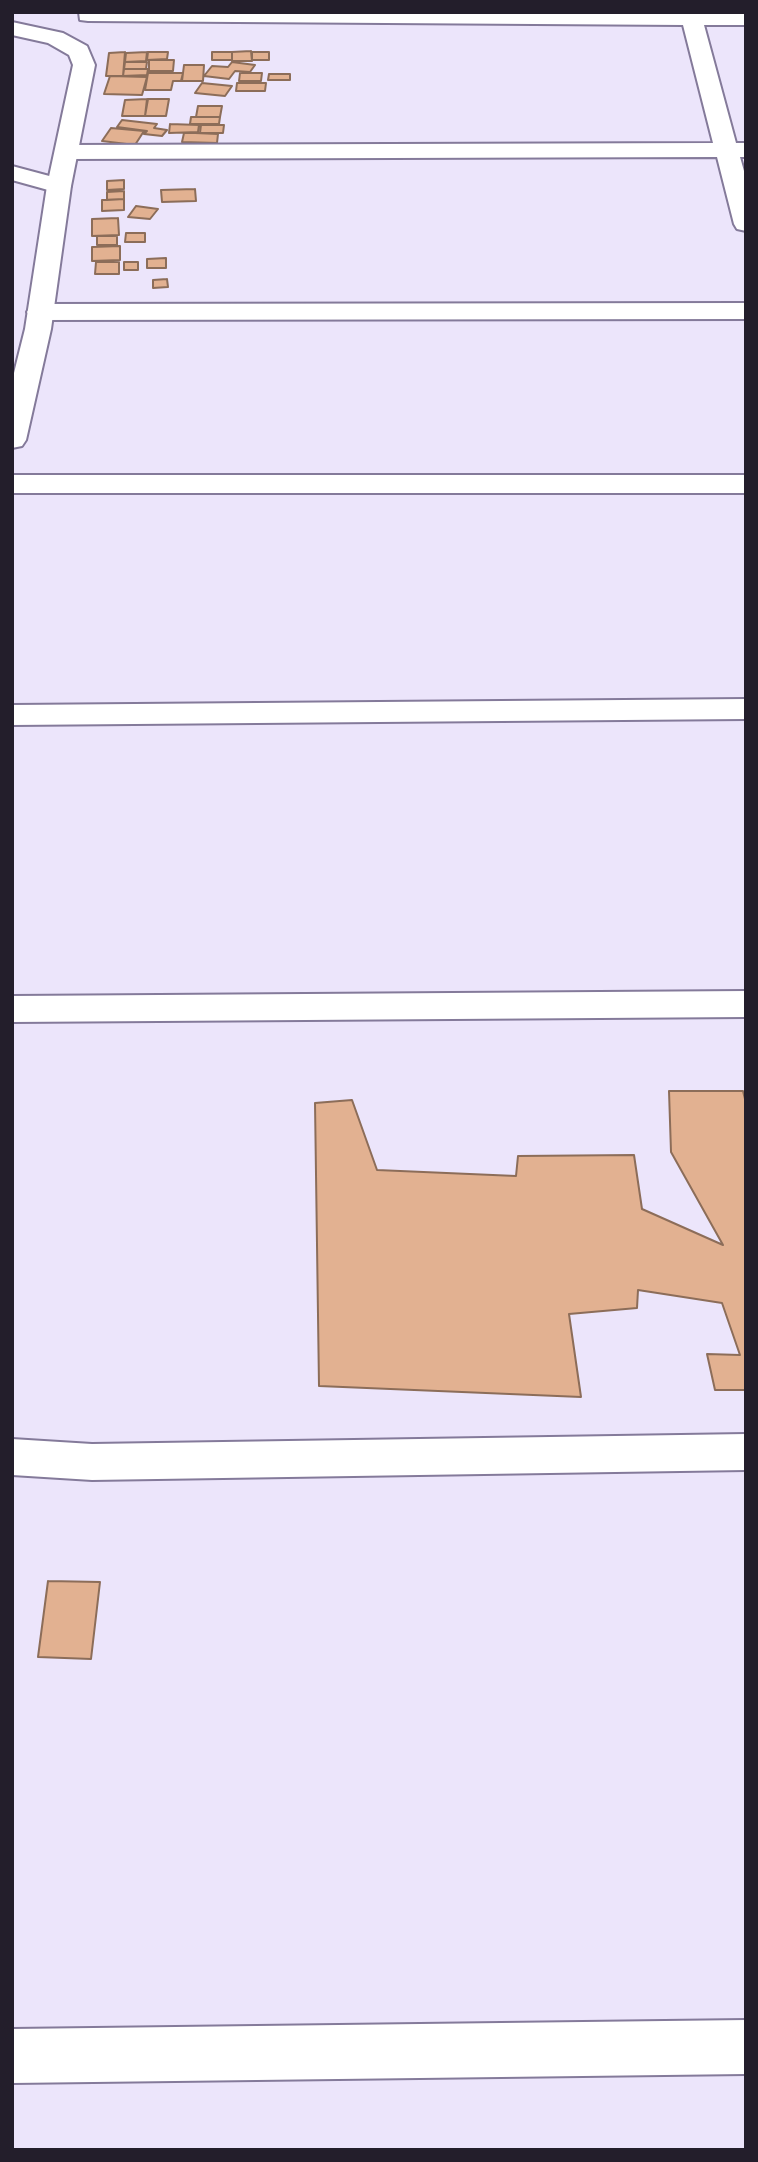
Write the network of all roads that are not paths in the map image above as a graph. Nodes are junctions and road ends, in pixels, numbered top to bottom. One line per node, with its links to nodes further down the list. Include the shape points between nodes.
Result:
1 (89, 13): 2 (street); 5 (street)
2 (691, 16): 3 (street); 6 (street)
3 (746, 19)
4 (12, 28): 5 (street, via 55,38)
5 (79, 51): 7 (street, via 84,65 82,85)
6 (737, 150): 7 (street); 10 (street)
7 (67, 152): 9 (street)
8 (12, 173): 9 (street)
9 (59, 186): 13 (street)
10 (746, 224)
11 (746, 311): 13 (street)
12 (12, 321): 13 (street)
13 (39, 321): 14 (street)
14 (12, 440)
15 (12, 484): 16 (street)
16 (746, 484)
17 (746, 709): 18 (street)
18 (12, 715)
19 (746, 1004): 20 (street)
20 (12, 1009)
21 (746, 1451): 22 (street, via 92,1462)
22 (12, 1457)
23 (746, 2047): 24 (street)
24 (12, 2056)

